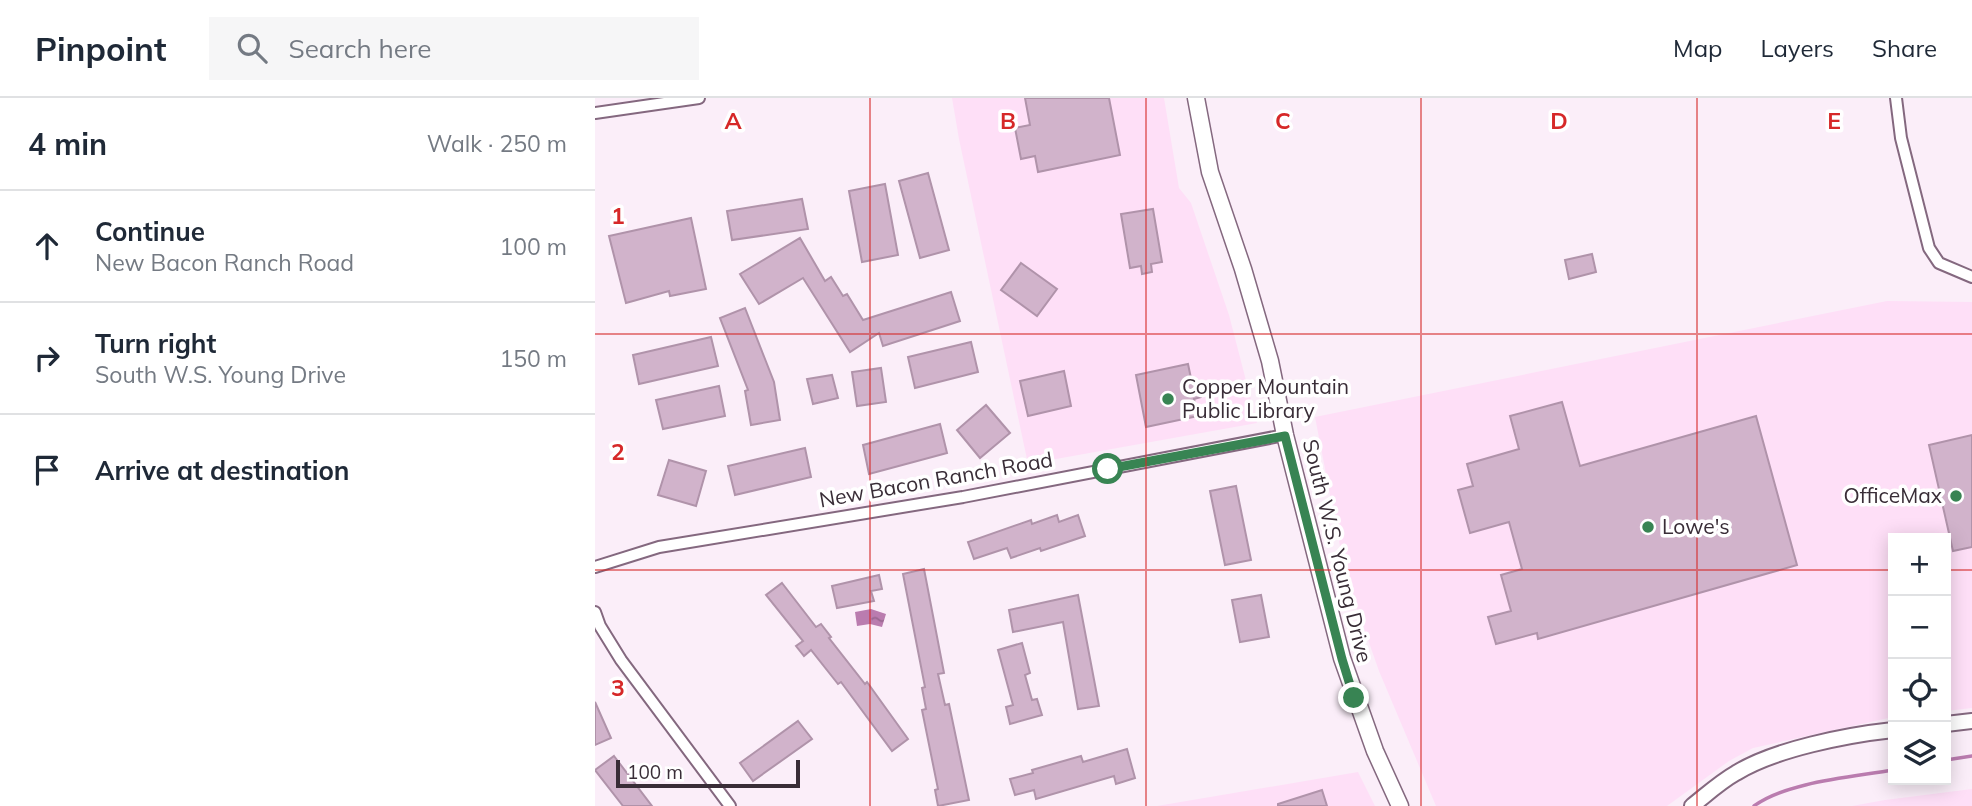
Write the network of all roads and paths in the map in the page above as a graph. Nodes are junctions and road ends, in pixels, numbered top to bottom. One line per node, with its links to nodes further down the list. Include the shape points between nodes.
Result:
1 (699, 98): 4 (street)
2 (1196, 98): 6 (main road, South W.S. Young Drive, via 1210,172 1270,361)
3 (1896, 98): 5 (street, via 1901,138 1929,248 1939,263)
4 (595, 113)
5 (1972, 278)
6 (1285, 436): 7 (street, New Bacon Ranch Road, via 963,497 659,547); 13 (main road, South W.S. Young Drive, via 1342,659)
7 (595, 567)
8 (595, 612): 12 (street, via 621,660)
9 (1972, 721): 10 (street)
10 (1951, 723)
11 (1888, 731): 14 (street, via 1753,763)
12 (730, 806)
13 (1400, 806)
14 (1692, 806)

